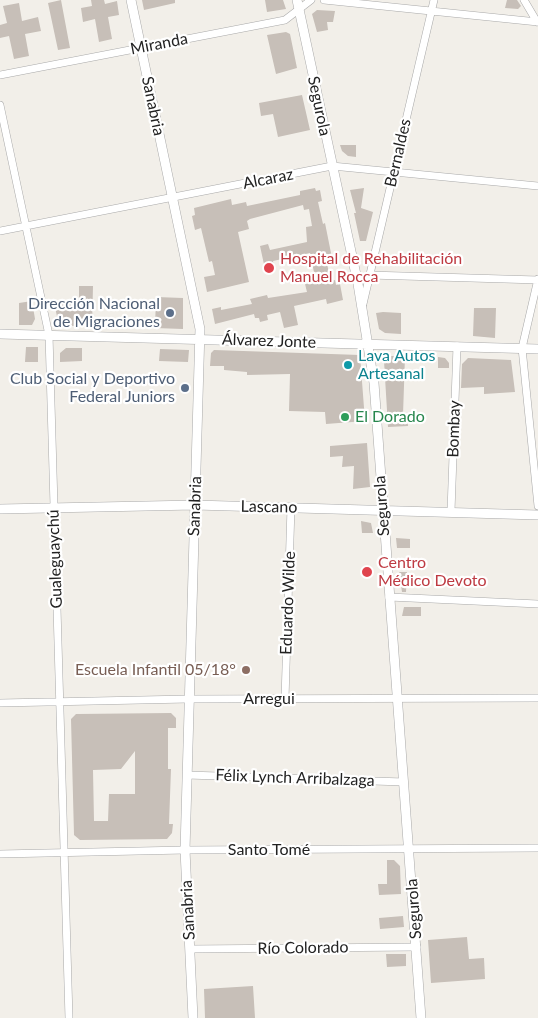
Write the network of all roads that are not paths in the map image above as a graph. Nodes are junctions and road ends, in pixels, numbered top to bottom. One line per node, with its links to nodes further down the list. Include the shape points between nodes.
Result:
1 (131, 0): 9 (street, Sanabria)
2 (311, 0): 6 (street, Miranda)
3 (324, 0): 7 (street)
4 (434, 0): 7 (street, Bernaldes)
5 (524, 0): 8 (street)
6 (298, 5): 9 (street, Miranda, via 285,20); 12 (street, Segurola)
7 (432, 11): 8 (street); 13 (street, Bernaldes)
8 (538, 22)
9 (141, 48): 10 (street, Miranda); 15 (street, Sanabria)
10 (0, 76)
11 (0, 105): 16 (street, Gualeguaychú)
12 (332, 166): 13 (street, Alcaraz); 15 (street, Alcaraz); 20 (street, Segurola)
13 (394, 171): 14 (street, Alcaraz); 18 (street, Bernaldes)
14 (538, 186)
15 (172, 198): 16 (street, Alcaraz); 23 (street, Sanabria)
16 (26, 225): 17 (street, Alcaraz); 22 (street, Gualeguaychú)
17 (0, 231)
18 (370, 275): 19 (street); 20 (street, Bernaldes)
19 (538, 279): 26 (street)
20 (362, 306): 24 (street, Segurola)
21 (0, 334): 22 (street, Álvarez Jonte)
22 (49, 335): 23 (street, Álvarez Jonte); 32 (street, Gualeguaychú)
23 (201, 339): 24 (street, Álvarez Jonte); 28 (street, Sanabria)
24 (369, 344): 25 (street, Álvarez Jonte); 33 (street, Segurola)
25 (457, 346): 26 (street, Álvarez Jonte); 34 (street, Bombay)
26 (522, 348): 27 (street, Álvarez Jonte); 29 (street)
27 (538, 349)
28 (196, 505): 30 (street, Lascano); 32 (street, Lascano); 39 (street, Sanabria)
29 (538, 506)
30 (291, 507): 33 (street, Lascano); 40 (street, Eduardo Wilde)
31 (0, 508): 32 (street, Lascano)
32 (54, 508): 43 (street, Gualeguaychú)
33 (382, 510): 34 (street, Lascano); 36 (street, Segurola)
34 (451, 512): 35 (street, Lascano)
35 (538, 515)
36 (389, 597): 37 (street); 41 (street, Segurola)
37 (538, 604)
38 (538, 698): 41 (street, Arregui)
39 (188, 699): 40 (street, Arregui); 43 (street, Arregui); 44 (street, Sanabria)
40 (285, 700): 41 (street, Arregui)
41 (398, 700): 45 (street, Segurola)
42 (0, 703): 43 (street, Arregui)
43 (60, 703): 49 (street, Gualeguaychú)
44 (187, 774): 45 (street, Félix Lynch Arribalzaga); 48 (street, Sanabria)
45 (404, 782): 47 (street, Segurola)
46 (538, 848): 47 (street, Santo Tomé)
47 (409, 849): 48 (street, Santo Tomé); 51 (street, Segurola)
48 (185, 850): 49 (street, Santo Tomé); 52 (street, Sanabria)
49 (64, 852): 50 (street, Santo Tomé); 53 (street, Gualeguaychú)
50 (0, 854)
51 (416, 947): 52 (street, Río Colorado); 55 (street, Segurola)
52 (190, 949): 54 (street, Sanabria)
53 (69, 1018)
54 (193, 1018)
55 (421, 1018)

